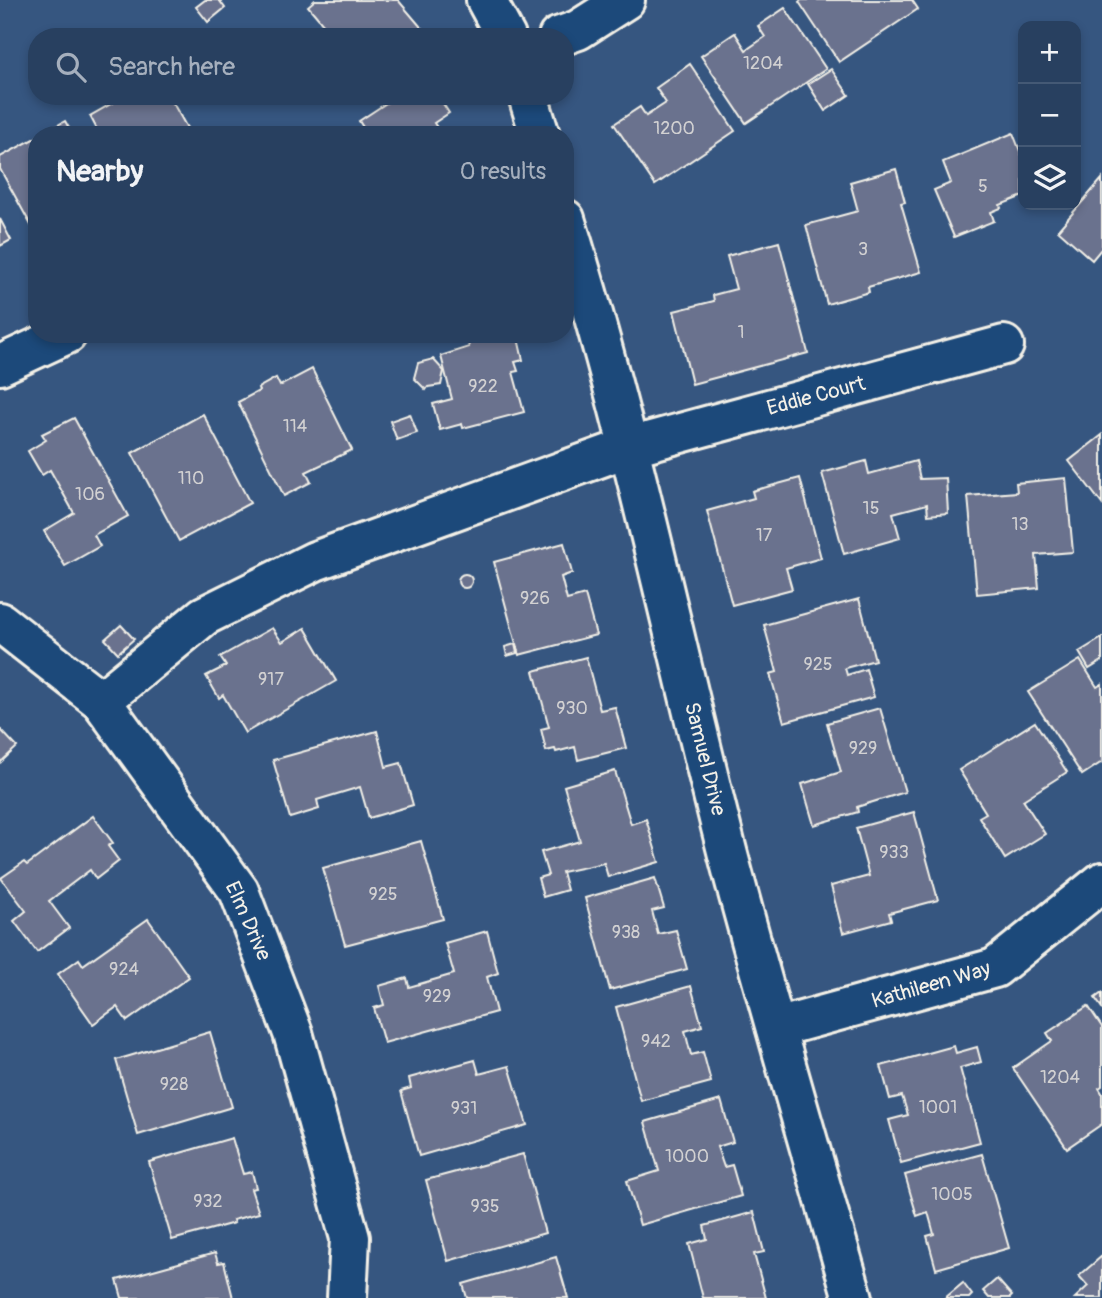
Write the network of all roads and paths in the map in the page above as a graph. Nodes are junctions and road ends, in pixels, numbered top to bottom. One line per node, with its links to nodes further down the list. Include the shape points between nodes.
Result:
1 (486, 0): 3 (street)
2 (625, 0): 4 (street)
3 (501, 28)
4 (574, 31)
5 (531, 105): 6 (street)
6 (537, 126)
7 (574, 247): 11 (street, Samuel Drive)
8 (48, 343): 10 (street)
9 (1003, 345): 11 (street, Eddie Court)
10 (0, 365)
11 (629, 447): 13 (street, Eddie Court, via 315,561 204,616); 15 (street, Samuel Drive)
12 (0, 622): 13 (street, Elm Drive)
13 (102, 701): 16 (street, Elm Drive, via 239,891 293,1032 350,1238)
14 (1102, 882): 15 (street, Kathileen Way, via 995,968)
15 (776, 1028): 17 (street, Samuel Drive)
16 (347, 1298)
17 (853, 1298)

